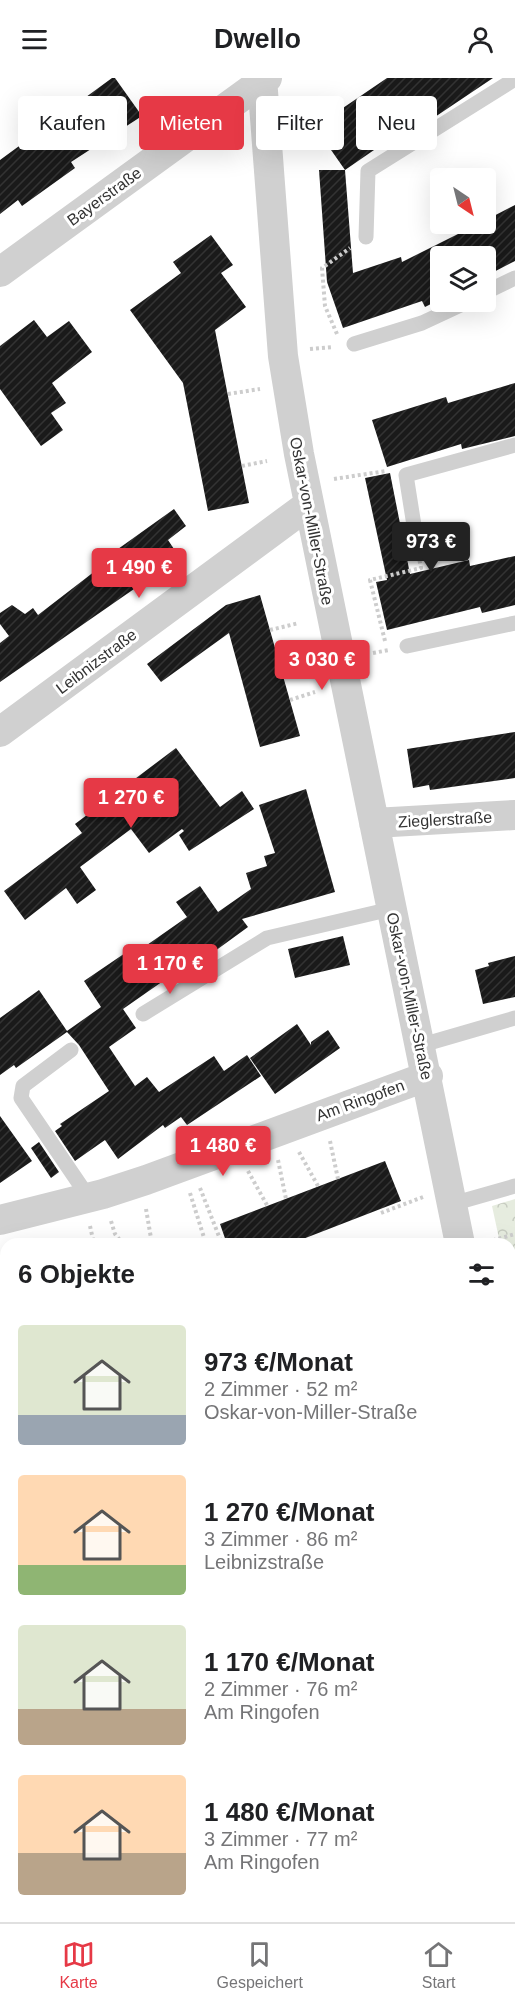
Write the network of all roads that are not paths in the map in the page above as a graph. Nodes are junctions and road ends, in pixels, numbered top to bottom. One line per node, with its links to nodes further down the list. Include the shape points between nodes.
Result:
1 (264, 79): 4 (street, Bayerstraße); 10 (street, Oskar-von-Miller-Straße, via 283,356)
2 (515, 79): 3 (lane, via 368,171)
3 (366, 237)
4 (0, 273)
5 (515, 278): 6 (lane)
6 (496, 287)
7 (446, 312): 8 (lane)
8 (348, 345)
9 (515, 445): 11 (lane, via 406,475)
10 (308, 505): 14 (street, Leibnizstraße); 16 (street, Oskar-von-Miller-Straße)
11 (416, 538)
12 (515, 623): 13 (lane)
13 (407, 646)
14 (0, 732)
15 (515, 815): 16 (street, Zieglerstraße)
16 (374, 823): 17 (street, Oskar-von-Miller-Straße)
17 (391, 909): 18 (lane, via 267,938); 20 (street, Oskar-von-Miller-Straße)
18 (143, 1014)
19 (515, 1018): 20 (lane)
20 (422, 1045): 22 (street, Oskar-von-Miller-Straße)
21 (71, 1050): 25 (lane, via 23,1086 21,1098)
22 (428, 1076): 24 (street, Oskar-von-Miller-Straße); 25 (street, Am Ringofen)
23 (515, 1186): 24 (lane)
24 (451, 1196): 27 (street, Oskar-von-Miller-Straße)
25 (89, 1198): 26 (street, Am Ringofen)
26 (0, 1220)
27 (459, 1238)

